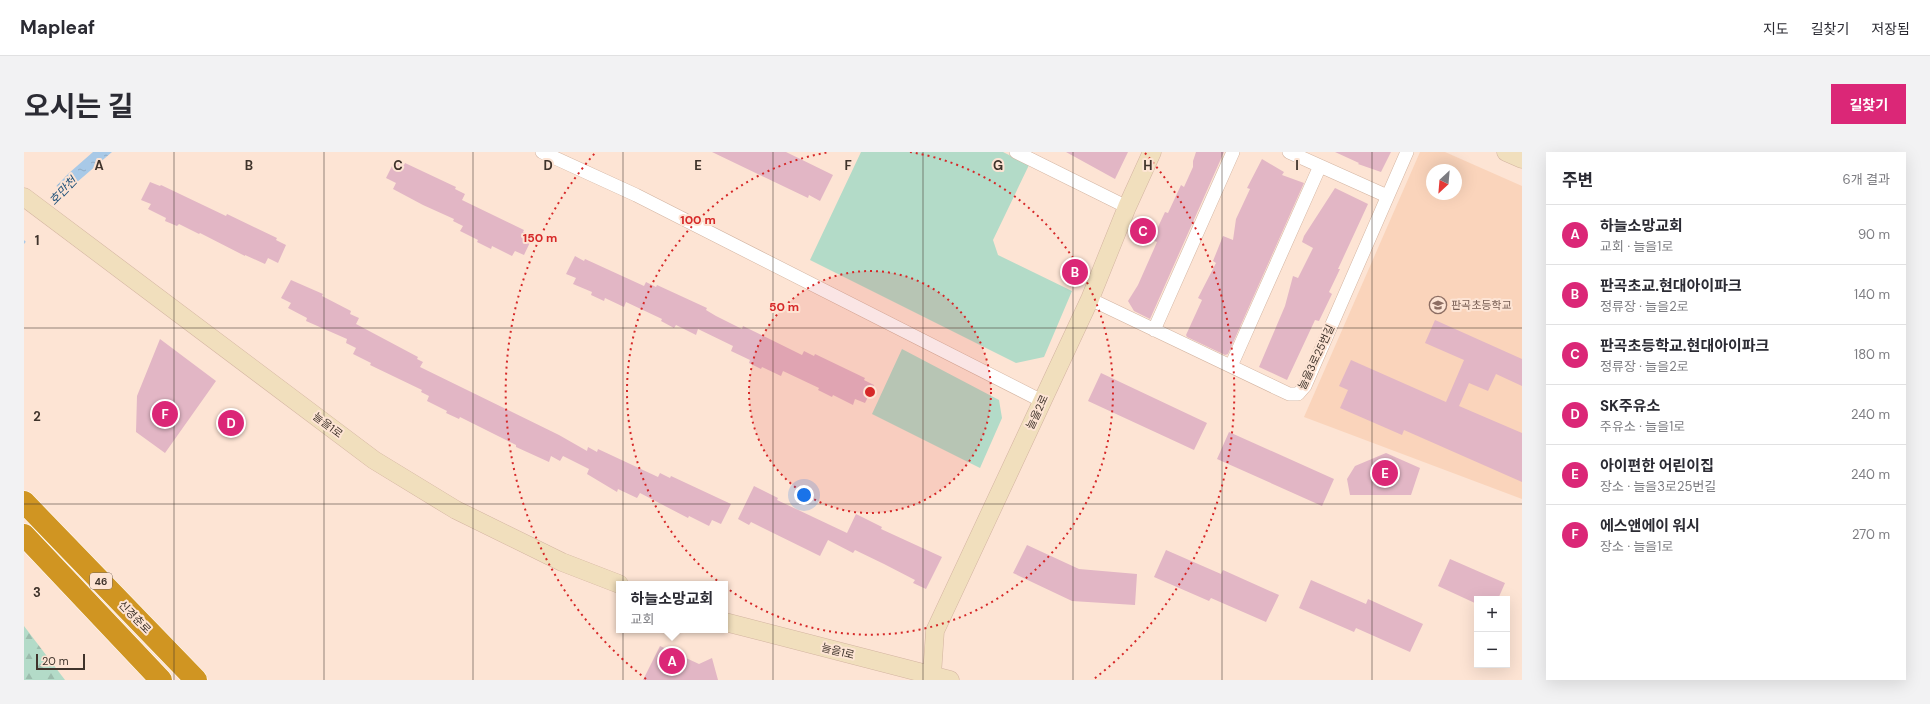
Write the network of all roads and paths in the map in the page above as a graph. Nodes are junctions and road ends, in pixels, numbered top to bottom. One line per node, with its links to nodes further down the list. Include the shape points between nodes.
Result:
1 (542, 152): 16 (street, via 636,195)
2 (1152, 152): 12 (street, 늘을2로)
3 (1233, 152): 14 (street)
4 (1289, 152): 9 (street)
5 (1406, 152): 10 (street, 늘을3로25번길)
6 (1506, 152): 8 (street)
7 (1023, 153): 12 (street)
8 (1522, 159)
9 (1320, 166): 10 (street); 15 (street)
10 (1387, 196): 15 (street, 늘을3로25번길, via 1305,386 1298,394 1289,394)
11 (24, 197): 19 (street, 늘을1로, via 374,460 456,510 562,562)
12 (1127, 207): 13 (street, 늘을2로)
13 (1090, 299): 14 (street, 늘을3로25번길); 16 (street, 늘을2로)
14 (1154, 330): 15 (street, 늘을3로25번길)
15 (1231, 366)
16 (1042, 401): 21 (street, 늘을2로, via 935,631)
17 (24, 502): 23 (highway, 신경춘로 / 46)
18 (24, 535): 22 (highway, 46)
19 (616, 583)
20 (728, 623): 21 (street, 늘을1로)
21 (932, 675): 24 (street, 늘을1로)
22 (160, 679)
23 (196, 680)
24 (950, 680)

